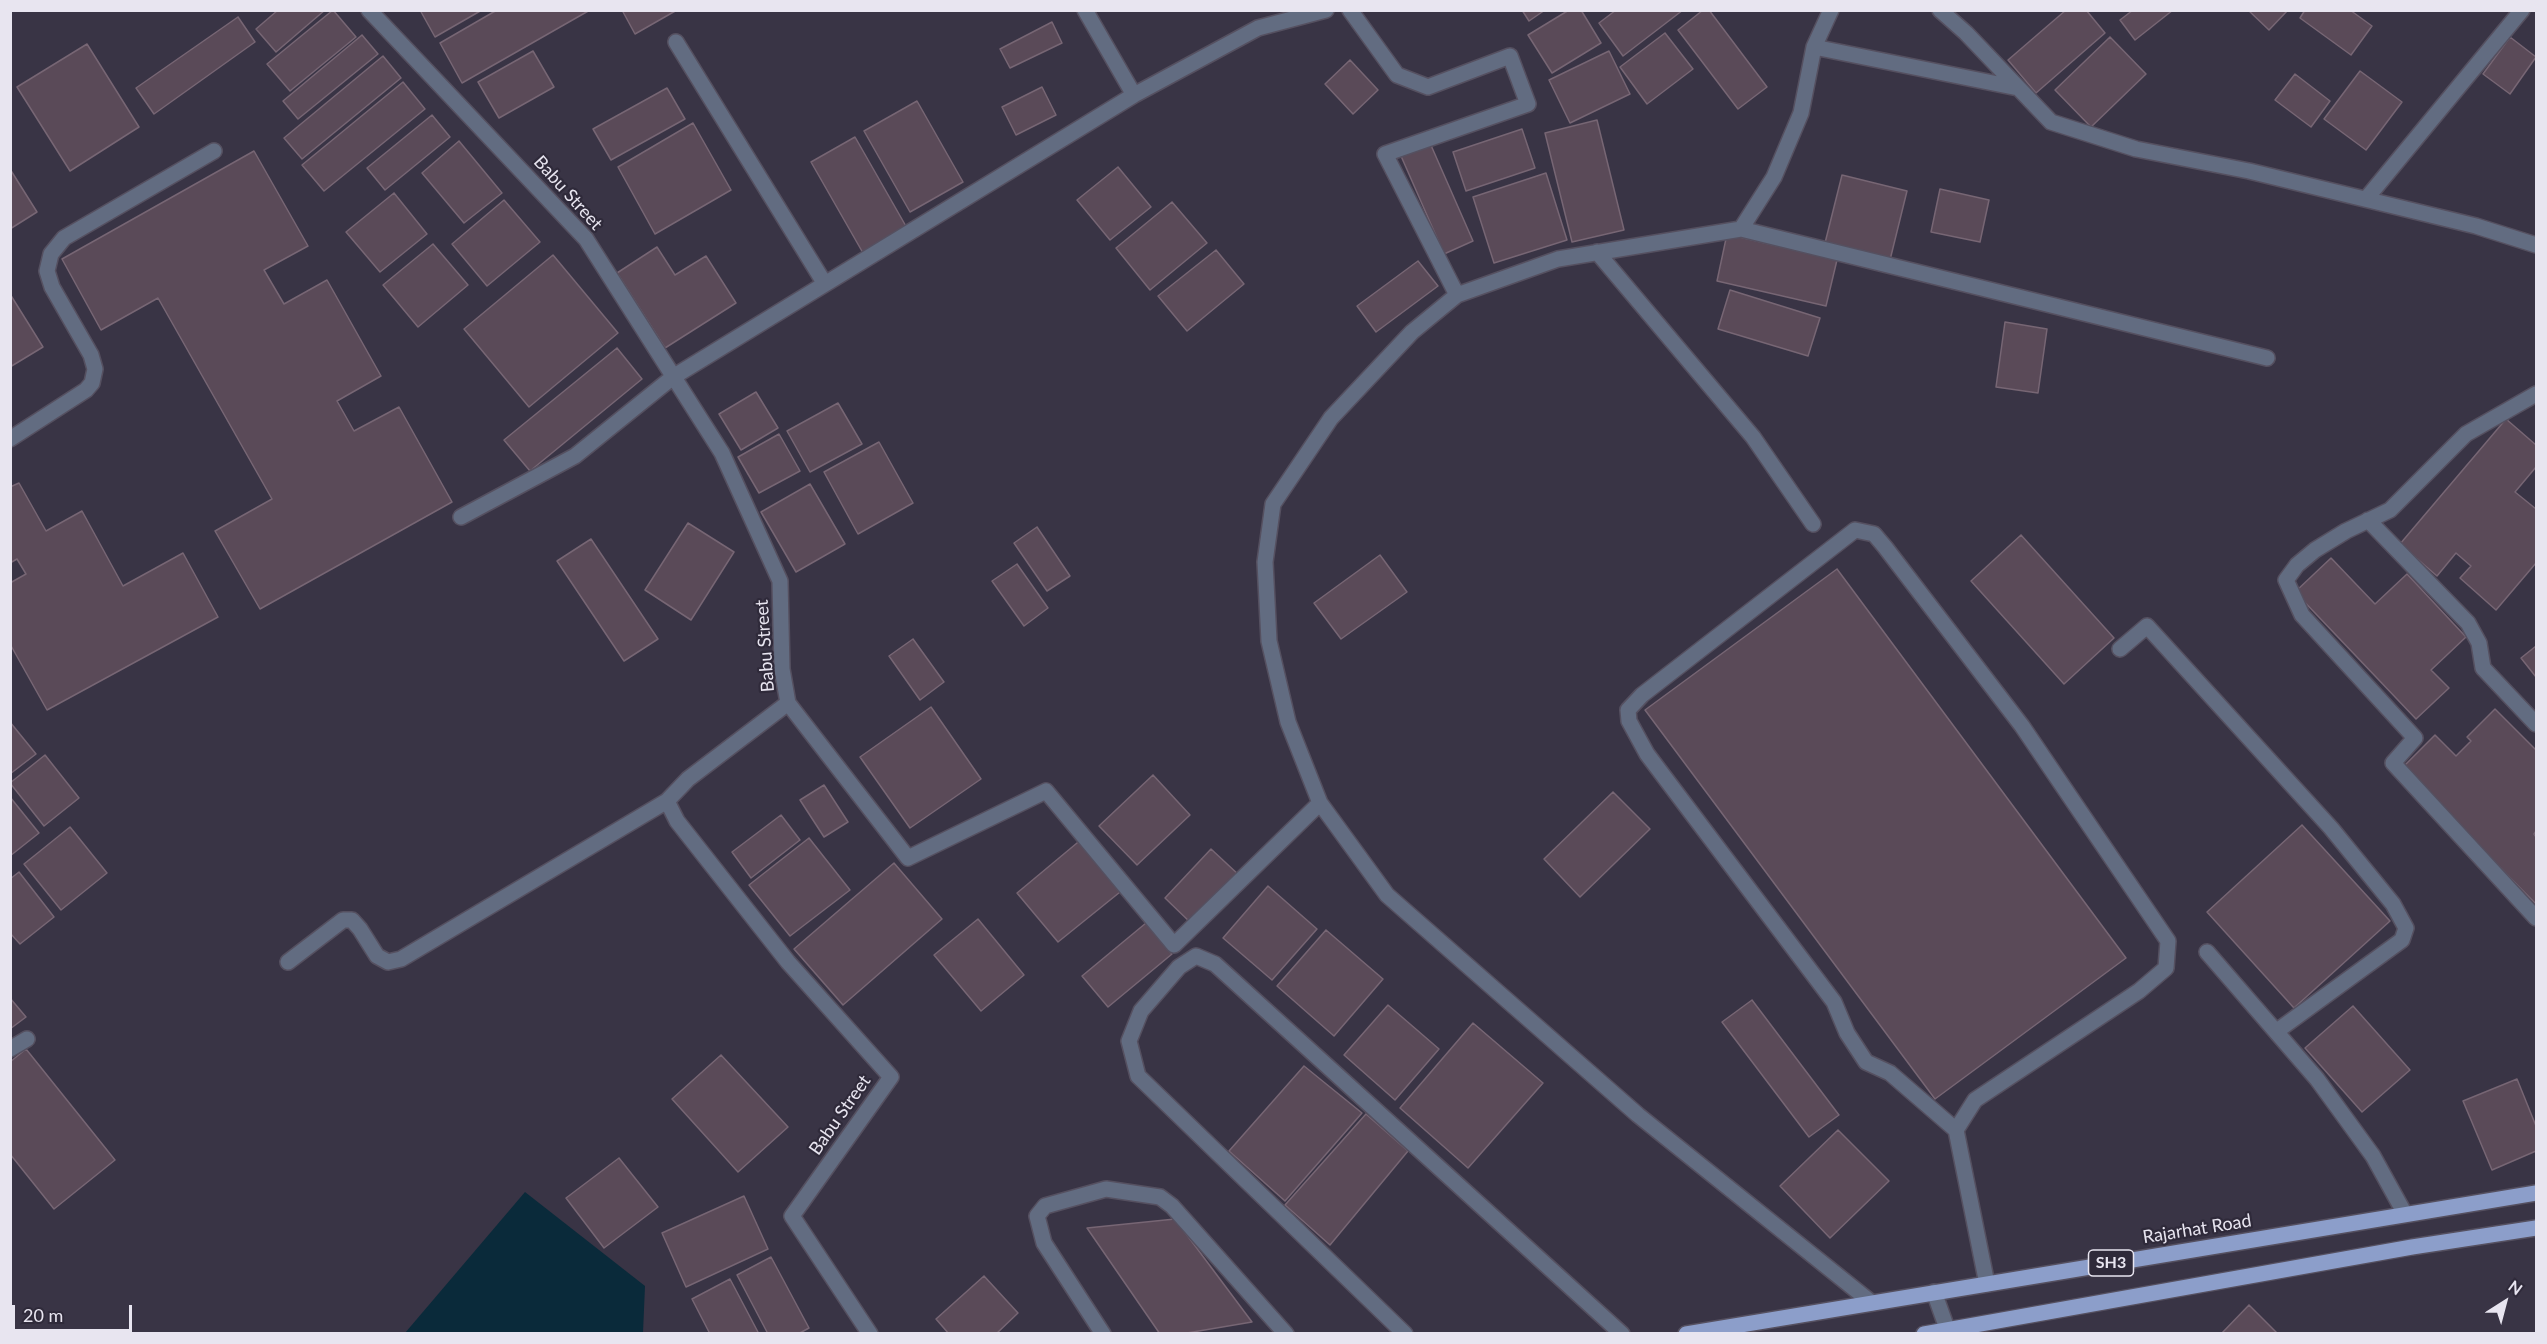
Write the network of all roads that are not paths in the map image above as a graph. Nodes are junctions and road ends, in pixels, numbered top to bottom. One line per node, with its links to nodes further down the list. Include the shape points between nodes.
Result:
1 (369, 10): 20 (street, Babu Street, via 586,239)
2 (1085, 10): 11 (street)
3 (1326, 10): 11 (street, via 1258,28)
4 (1350, 10): 18 (street, via 1397,75 1428,87 1510,56 1528,104 1384,154)
5 (1831, 10): 9 (street)
6 (1940, 10): 10 (street)
7 (2522, 10): 13 (street)
8 (676, 42): 17 (street)
9 (1814, 47): 10 (street); 14 (street, via 1801,113 1774,177)
10 (2018, 88): 13 (street, via 2051,122 2136,148)
11 (1134, 95): 17 (street)
12 (214, 151): 22 (street, via 64,238 51,254 47,271 91,355 95,369 92,383)
13 (2366, 200): 15 (street)
14 (1741, 229): 16 (street); 19 (street)
15 (2536, 244)
16 (1597, 252): 18 (street, via 1558,259); 25 (street, via 1753,437)
17 (825, 284): 20 (street)
18 (1457, 295): 30 (street, via 1412,332 1331,418 1273,504 1265,562 1269,642 1288,723)
19 (2267, 358)
20 (673, 377): 23 (street, via 575,456); 27 (street, Babu Street, via 722,453 780,581 782,669)
21 (2536, 394): 24 (street, via 2466,434 2390,510)
22 (10, 439)
23 (461, 518)
24 (2368, 520): 28 (street, via 2468,623 2479,644 2483,668); 31 (street, via 2315,550 2286,580 2302,615 2415,738 2393,763)
25 (1813, 524)
26 (2120, 650): 34 (street, via 2147,626 2331,828 2393,904 2406,927 2402,940)
27 (788, 703): 29 (street, Babu Street, via 688,779); 30 (street, via 908,858 1046,791 1174,945)
28 (2536, 724)
29 (667, 801): 33 (street, via 400,959 388,962 377,956 360,929 352,921 343,920); 45 (street, Babu Street, via 677,821 788,962 891,1077 792,1216)
30 (1320, 803): 43 (street, via 1388,895 1638,1115)
31 (2536, 918)
32 (2207, 952): 34 (street)
33 (288, 962)
34 (2277, 1031): 39 (street, via 2373,1156)
35 (27, 1039): 36 (street)
36 (10, 1049)
37 (1956, 1130): 37 (street, via 1890,1074 1866,1062 1846,1033 1834,1002 1647,754 1629,721 1628,710 1642,695 1855,530 1874,534 2014,716 2168,941 2166,968 2139,991 1975,1100); 41 (street)
38 (2536, 1193): 39 (main road, Rajarhat Road / SH3)
39 (2405, 1215): 41 (main road, Rajarhat Road / SH3)
40 (2536, 1228): 44 (main road, SH3)
41 (1987, 1284): 42 (main road, Rajarhat Road / SH3)
42 (1935, 1292): 43 (main road, Rajarhat Road / SH3); 44 (street)
43 (1872, 1303): 50 (main road, Rajarhat Road / SH3)
44 (1948, 1332): 51 (main road, SH3)
45 (870, 1334)
46 (1103, 1334): 47 (street, via 1044,1243 1037,1216 1045,1206 1106,1189 1160,1197 1172,1206)
47 (1286, 1334)
48 (1405, 1334): 49 (street, via 1138,1076 1130,1041 1141,1011 1179,967 1196,956 1215,964)
49 (1622, 1334)
50 (1686, 1334)
51 (1924, 1334)

